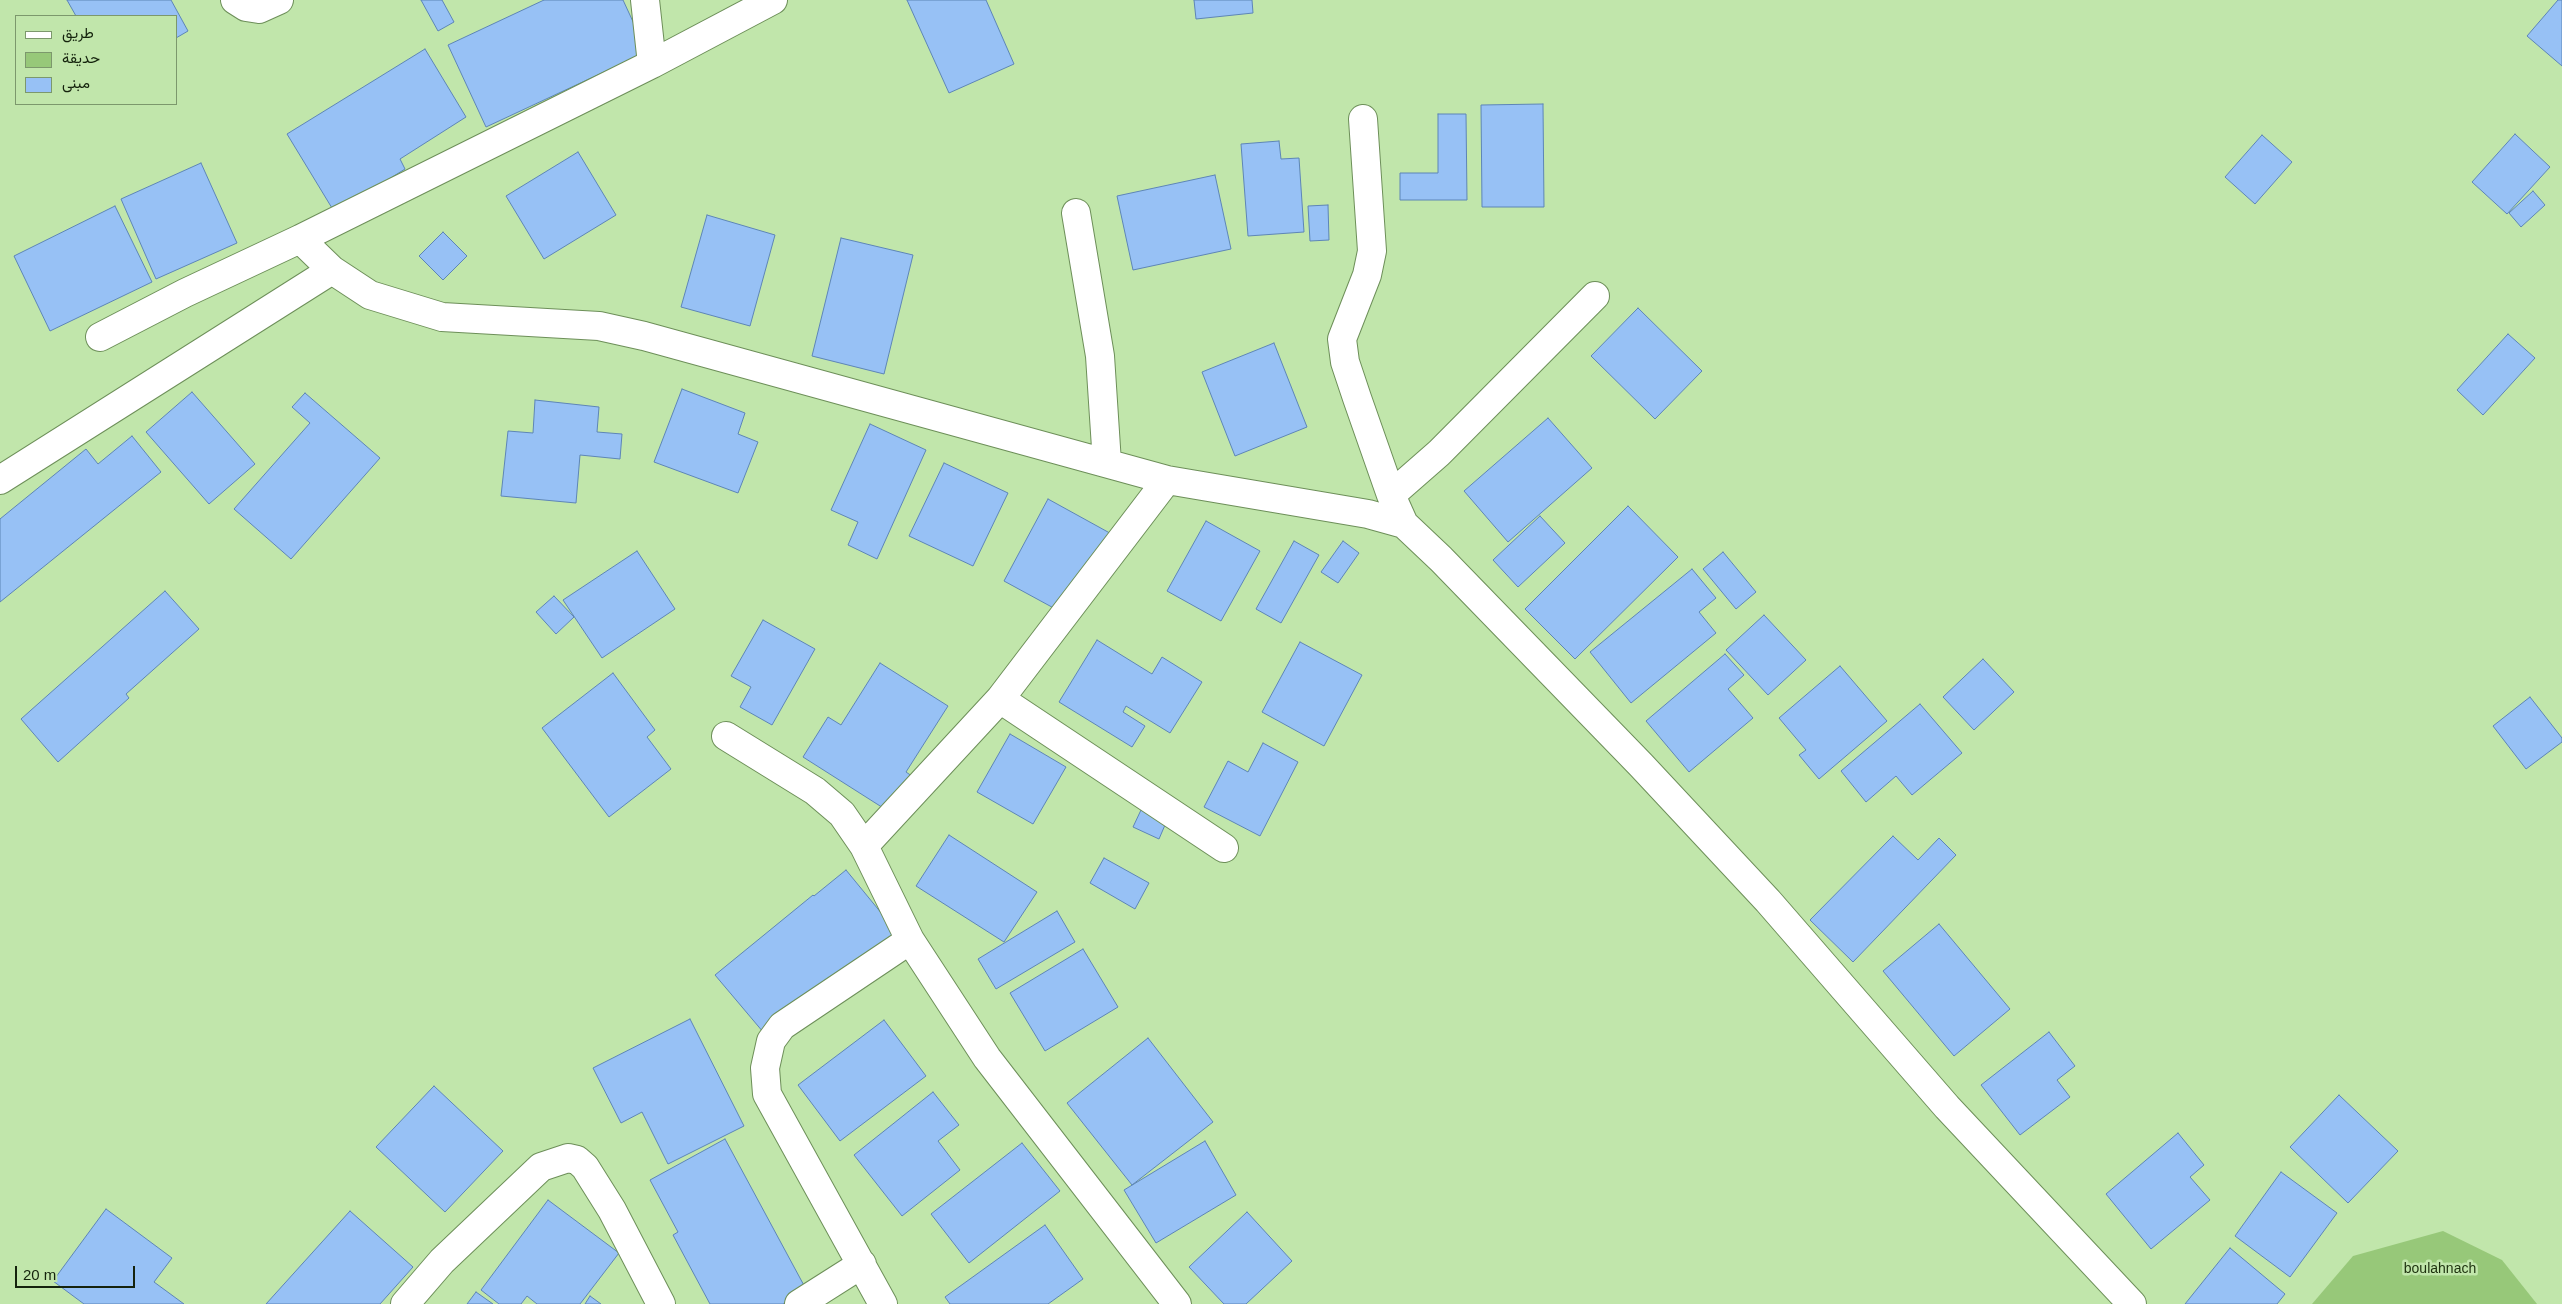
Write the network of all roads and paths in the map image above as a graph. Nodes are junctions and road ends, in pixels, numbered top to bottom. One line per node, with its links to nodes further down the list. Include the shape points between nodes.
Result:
1 (235, 0): 2 (street, via 246,7 259,8)
2 (279, 0)
3 (644, 0): 5 (street)
4 (773, 0): 5 (street)
5 (652, 64): 8 (street)
6 (1362, 119): 15 (street, via 1372,251 1367,275 1342,339 1345,362)
7 (1076, 213): 12 (street, via 1100,356)
8 (300, 239): 9 (street); 11 (street)
9 (332, 270): 12 (street, via 370,294 442,317 599,326); 13 (street)
10 (1595, 296): 15 (street, via 1439,453)
11 (100, 337)
12 (1107, 462): 14 (street)
13 (0, 480)
14 (1167, 480): 16 (street, via 1368,514); 17 (street)
15 (1391, 495): 16 (street)
16 (1404, 524): 28 (street, via 1593,715 1748,879 1947,1107)
17 (1000, 699): 19 (street); 20 (street)
18 (726, 736): 19 (street, via 815,791 842,814)
19 (864, 846): 21 (street)
20 (1224, 848)
21 (910, 940): 22 (street, via 782,1026 771,1041 765,1068 767,1094); 27 (street, via 987,1058)
22 (862, 1264): 25 (street); 26 (street)
23 (405, 1304): 24 (street, via 442,1261 541,1168 568,1158 585,1167 612,1210)
24 (661, 1304)
25 (799, 1304)
26 (883, 1304)
27 (1177, 1304)
28 (2132, 1304)

